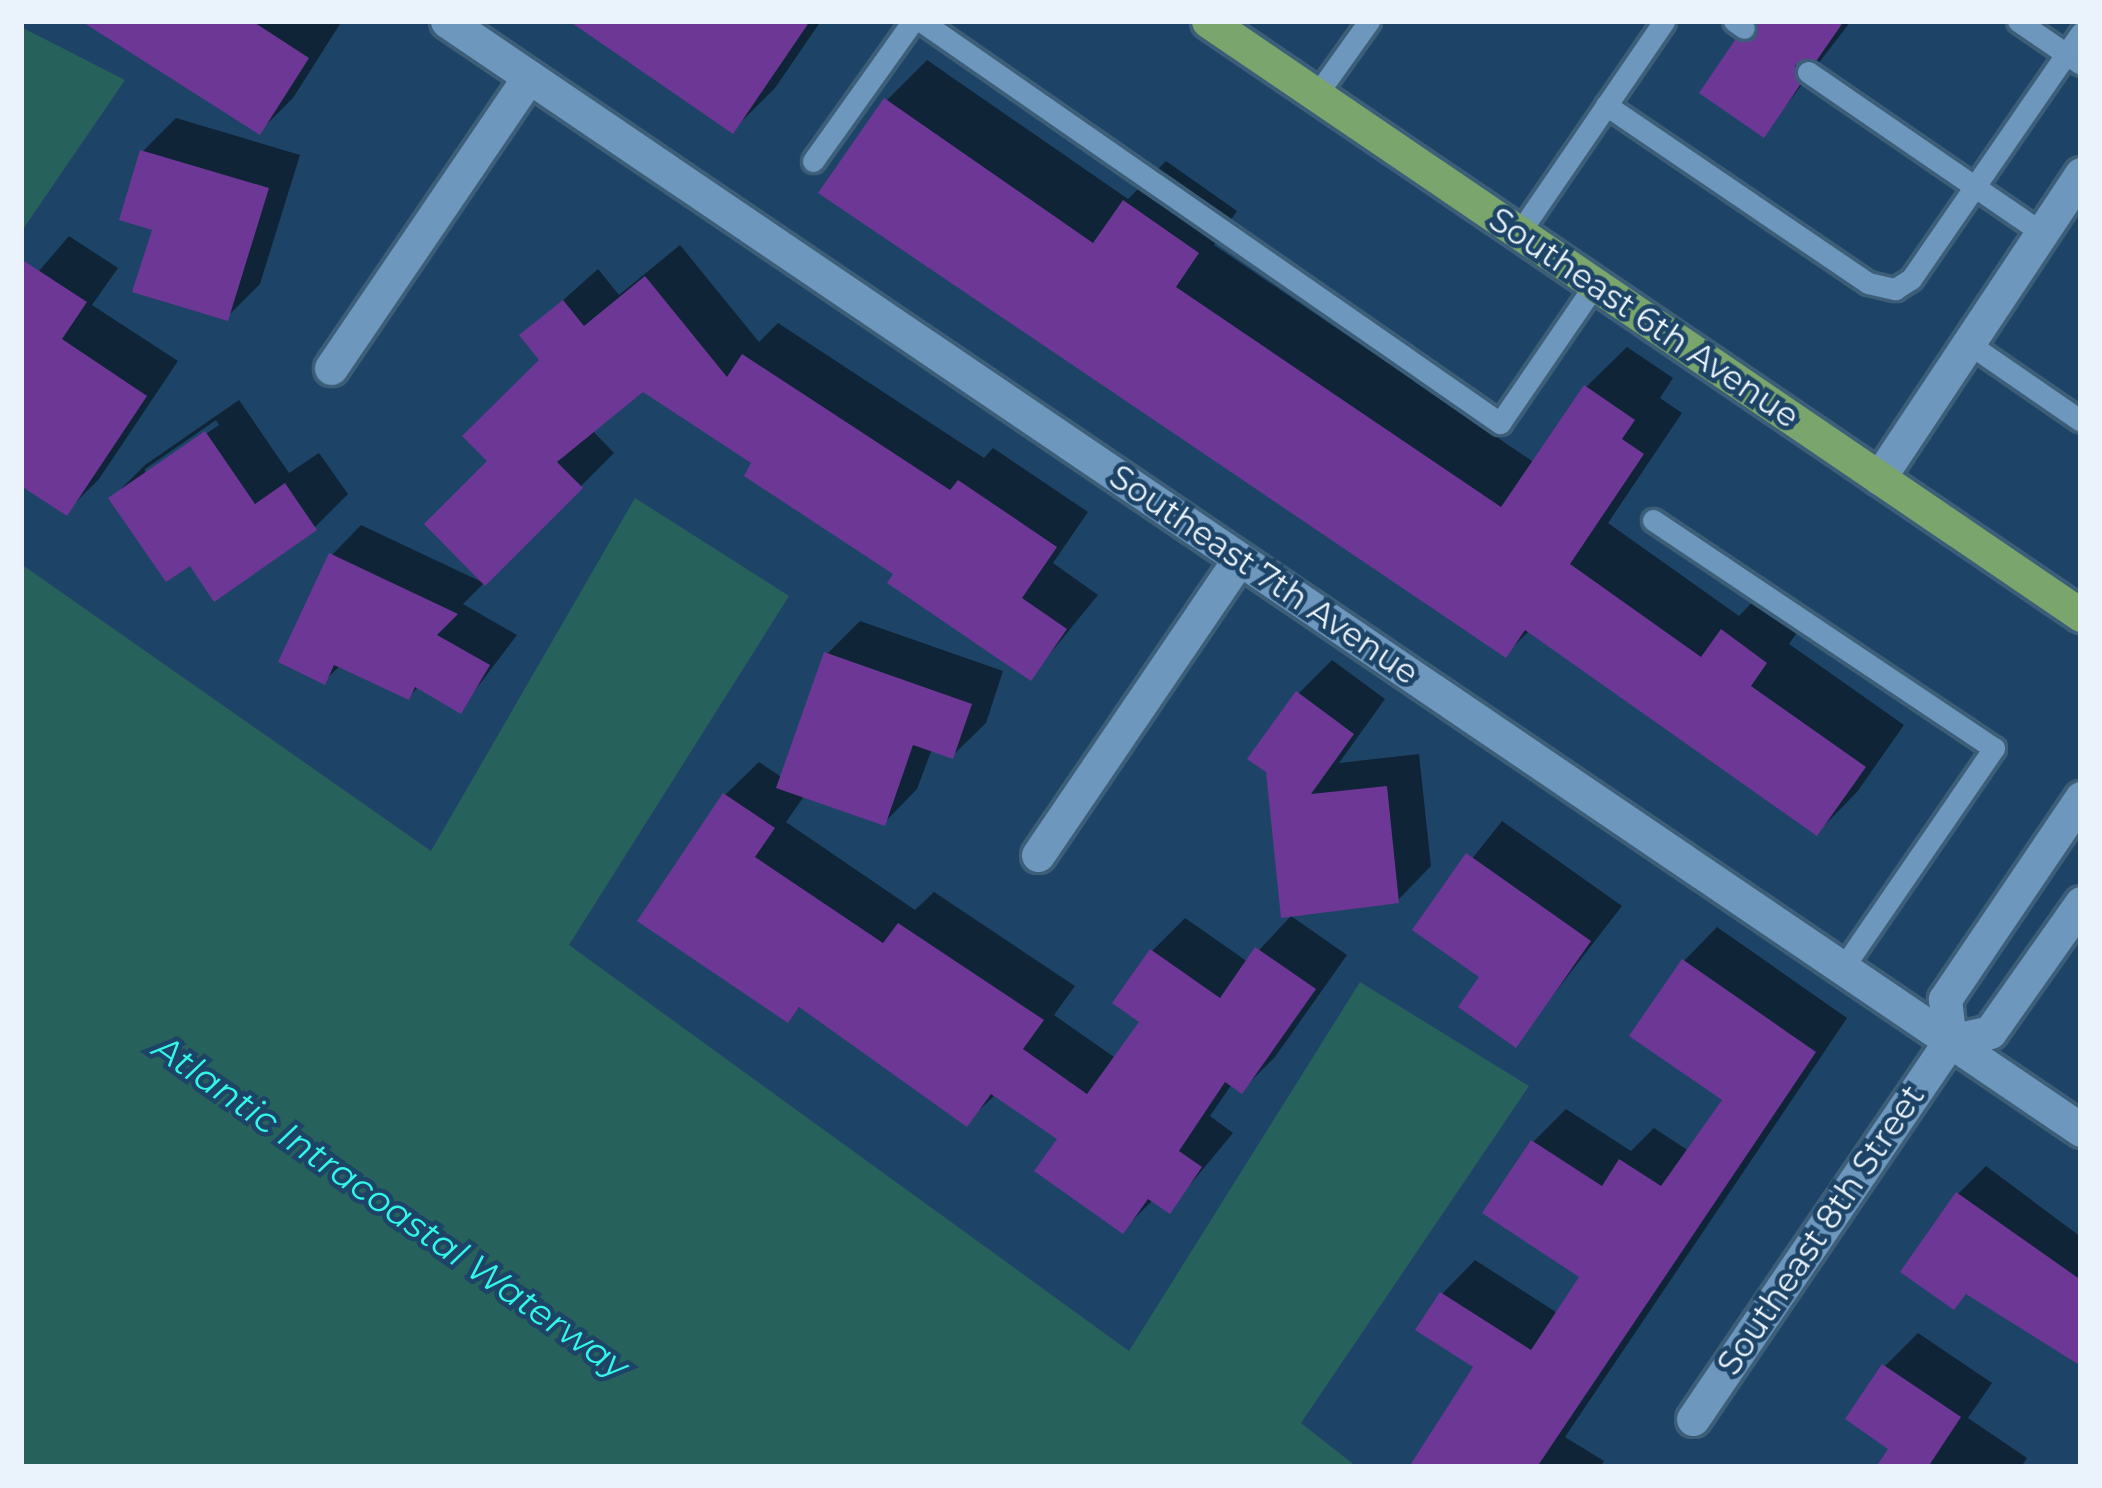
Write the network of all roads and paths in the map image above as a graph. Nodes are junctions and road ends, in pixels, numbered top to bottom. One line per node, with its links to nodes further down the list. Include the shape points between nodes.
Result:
1 (447, 21): 10 (street, Southeast 7th Avenue)
2 (917, 21): 13 (lane); 18 (lane, via 1500,423)
3 (1208, 21): 11 (main road, Southeast 6th Avenue)
4 (1369, 21): 11 (lane)
5 (1664, 21): 12 (lane)
6 (2018, 21): 8 (lane)
7 (2081, 33): 8 (lane)
8 (2074, 59): 15 (lane)
9 (1808, 72): 15 (lane)
10 (529, 76): 20 (street); 24 (street, Southeast 7th Avenue)
11 (1316, 94): 16 (main road, Southeast 6th Avenue)
12 (1606, 105): 15 (lane, via 1886,290 1911,279); 16 (lane)
13 (813, 161)
14 (2081, 174): 17 (street)
15 (1975, 188): 17 (lane)
16 (1519, 232): 18 (main road, Southeast 6th Avenue)
17 (2042, 233): 19 (street)
18 (1595, 284): 22 (main road, Southeast 6th Avenue)
19 (1968, 344): 21 (lane); 22 (street)
20 (331, 368)
21 (2079, 415)
22 (1879, 478): 25 (main road, Southeast 6th Avenue)
23 (1653, 520): 29 (lane, via 1994,748)
24 (1239, 559): 27 (street); 29 (street, Southeast 7th Avenue)
25 (2081, 615)
26 (2081, 797): 30 (street, Southeast 8th Street, via 1945,999)
27 (1038, 855)
28 (2081, 903): 30 (street, via 1990,1032)
29 (1843, 968): 30 (street, Southeast 7th Avenue)
30 (1950, 1041): 31 (street, Southeast 7th Avenue); 32 (street, Southeast 8th Street)
31 (2081, 1130)
32 (1693, 1419)

